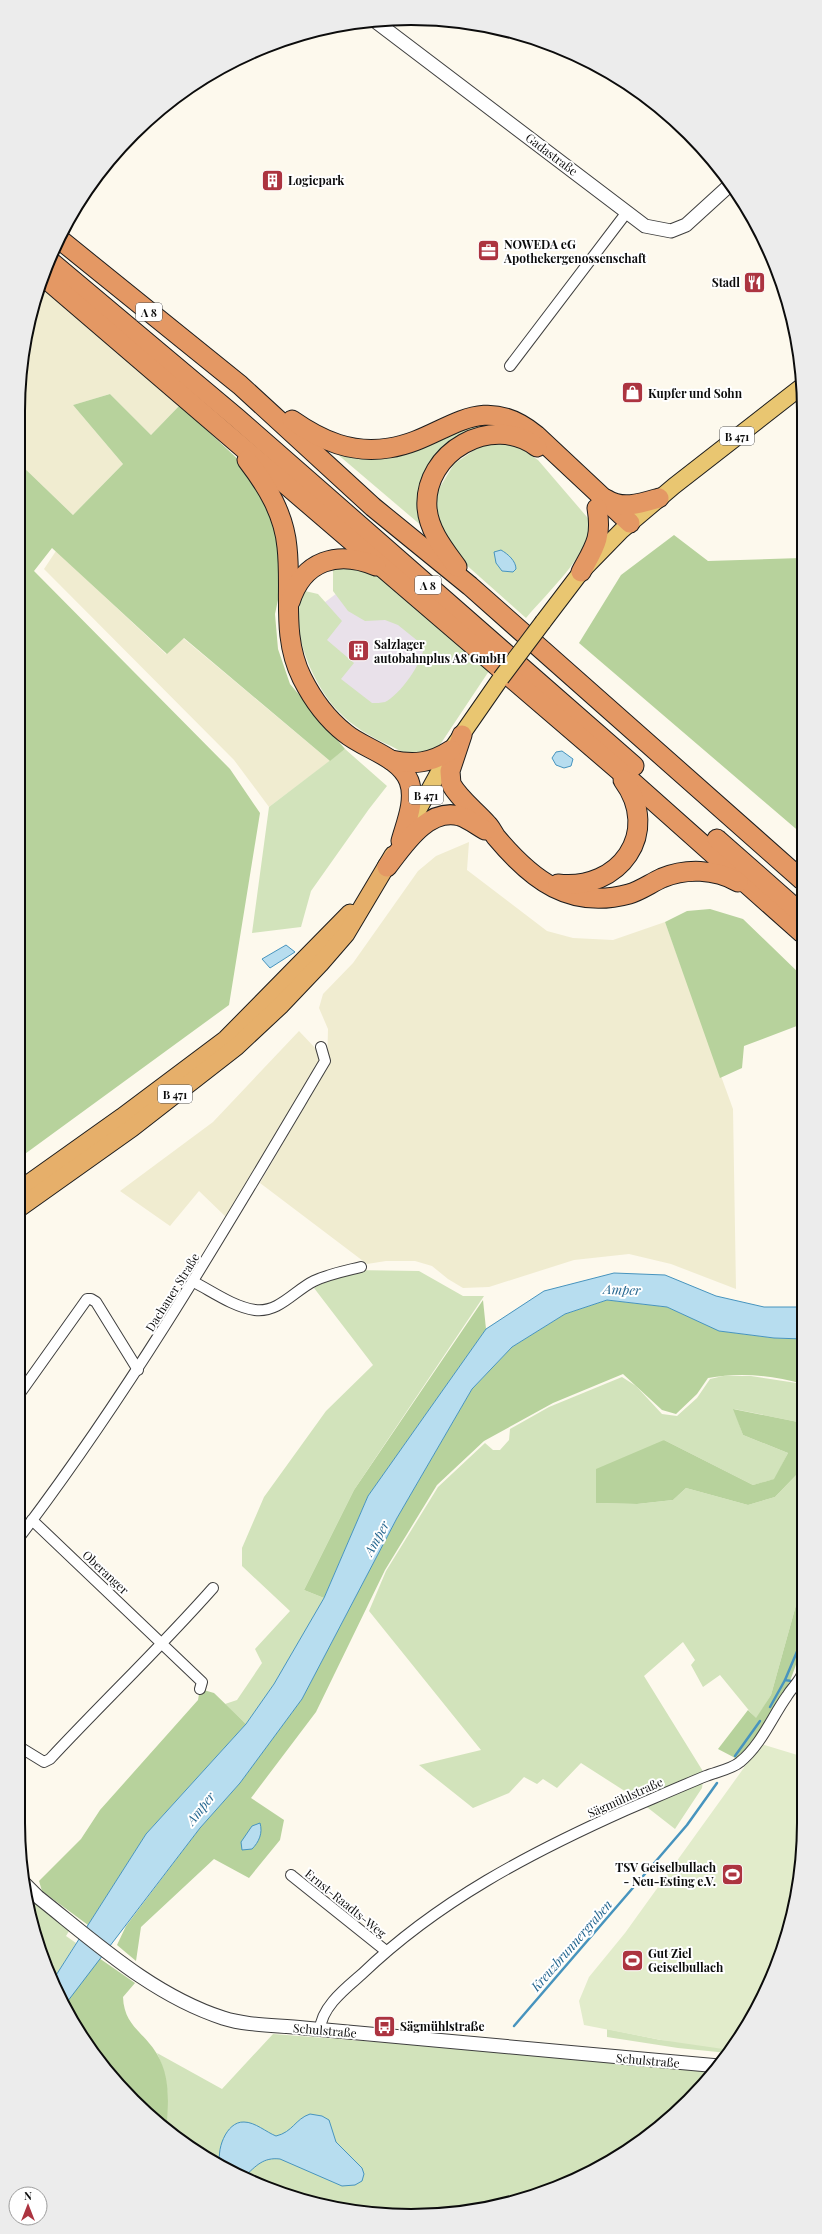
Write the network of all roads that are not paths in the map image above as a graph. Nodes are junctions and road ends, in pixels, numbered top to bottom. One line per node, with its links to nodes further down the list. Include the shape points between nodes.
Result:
1 (382, 26): 3 (street, Gadastraße)
2 (726, 189): 3 (street, Gadastraße, via 686,225 671,231 645,226)
3 (628, 212): 7 (street)
4 (64, 243): 8 (highway, A 8)
5 (54, 264): 29 (highway, A 8, via 375,538)
6 (48, 279): 10 (highway)
7 (510, 366)
8 (240, 385): 12 (highway, via 316,437 359,450 404,445 459,420 476,416 500,416 514,421 536,435); 16 (highway, A 8, via 373,507)
9 (796, 391): 11 (main road, B 471)
10 (215, 422): 15 (highway); 17 (highway, via 256,472 276,507 287,546)
11 (659, 498): 12 (highway, via 638,504); 13 (main road, B 471)
12 (599, 502): 13 (highway); 14 (highway, via 600,532); 16 (highway, via 529,441 504,434 482,436 454,449 432,479 427,510 434,535)
13 (625, 527): 14 (main road, B 471)
14 (581, 572): 18 (main road, B 471, bridge, via 501,678)
15 (389, 573): 17 (highway, via 361,559 347,558 323,562 303,576 292,595); 21 (highway)
16 (470, 586): 26 (highway, A 8)
17 (288, 609): 20 (highway, via 289,634 295,661 317,705 345,734 360,745)
18 (462, 735): 19 (main road, B 471); 22 (highway, via 450,771 451,784)
19 (451, 750): 20 (highway, via 439,758 423,763); 23 (main road, B 471)
20 (391, 760): 23 (highway, via 405,774 411,790 411,801)
21 (607, 760): 25 (highway, via 630,789 635,800 637,827 629,854 620,866 609,874 586,884 558,884); 28 (highway)
22 (484, 826): 24 (highway, via 453,815 433,819 421,828); 25 (highway)
23 (401, 841): 24 (highway, B 471)
24 (387, 867): 27 (highway, B 471)
25 (537, 876): 28 (highway, via 550,887 564,893 593,898 630,893 663,878 696,871 715,873)
26 (797, 876)
27 (369, 895): 32 (highway, B 471, via 226,1039); 33 (highway, B 471, via 346,934 320,964 236,1047 132,1128)
28 (760, 895): 30 (highway)
29 (797, 910)
30 (797, 928)
31 (321, 1047): 35 (street, Dachauer Straße, via 325,1061)
32 (25, 1186)
33 (25, 1204)
34 (361, 1268): 35 (street, via 330,1274 313,1281 275,1308 257,1310 244,1307)
35 (194, 1282): 36 (street, Dachauer Straße)
36 (138, 1370): 37 (street, via 96,1302 91,1299 86,1300); 38 (street, Dachauer Straße)
37 (25, 1386)
38 (32, 1520): 39 (street, Dachauer Straße); 41 (street, Oberanger)
39 (25, 1530)
40 (213, 1588): 41 (street)
41 (162, 1642): 43 (street, Oberanger, via 202,1682); 44 (street, via 50,1759 44,1762)
42 (797, 1684): 47 (street, Sägmühlstraße, via 786,1696 754,1748 740,1763 589,1827 502,1870 438,1910)
43 (200, 1689)
44 (25, 1751)
45 (291, 1875): 47 (street, Ernst-Raadts-Weg)
46 (30, 1888): 48 (street, Schulstraße, via 79,1929 162,1991 205,2011 238,2022)
47 (386, 1951): 48 (street, Sägmühlstraße, via 327,2010)
48 (320, 2030): 49 (street, Schulstraße)
49 (711, 2065)

